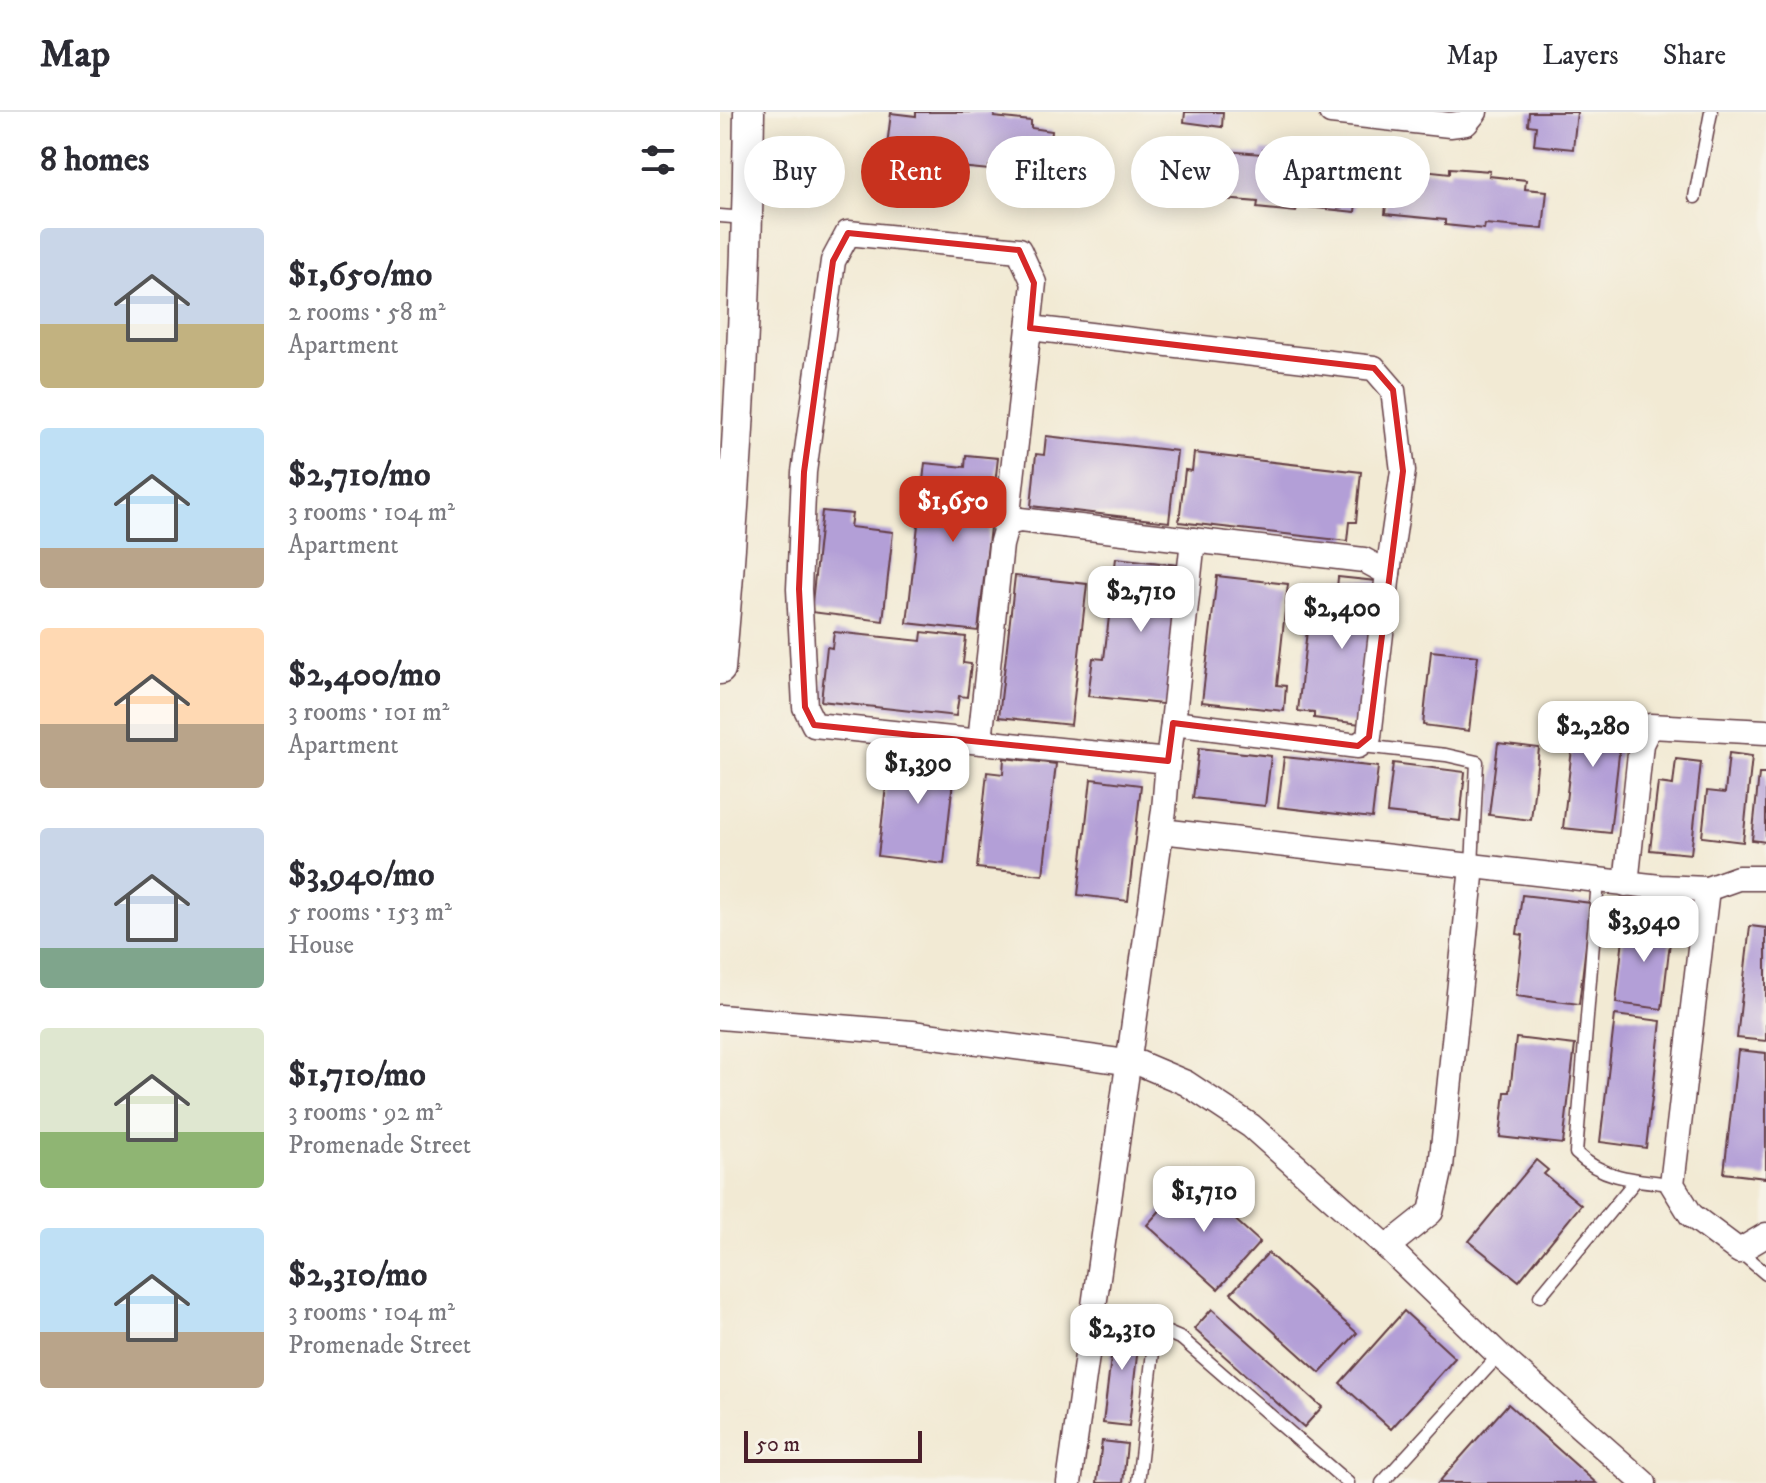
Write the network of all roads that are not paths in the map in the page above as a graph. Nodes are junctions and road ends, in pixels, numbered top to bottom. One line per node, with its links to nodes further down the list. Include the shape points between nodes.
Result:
1 (749, 112): 6 (street)
2 (1331, 112): 3 (street, via 1450,125 1466,123)
3 (1475, 112)
4 (1711, 112): 5 (lane)
5 (1695, 197)
6 (734, 217): 11 (street, via 736,476)
7 (1030, 328): 8 (street); 10 (street, via 1374,368 1393,390 1403,471); 14 (street, via 1034,283 1019,250 848,233 833,261 804,472 799,589 805,707 814,725)
8 (1007, 523): 9 (street, via 1020,520); 14 (street)
9 (1193, 540): 10 (street, via 1364,560); 12 (street)
10 (1388, 573): 15 (street, via 1369,737)
11 (720, 669)
12 (1173, 723): 15 (street); 16 (street)
13 (1766, 732): 21 (street, via 1650,726 1641,744)
14 (980, 741): 16 (street)
15 (1358, 746): 18 (lane, via 1477,762)
16 (1168, 761): 17 (street)
17 (1161, 831): 18 (street); 24 (street)
18 (1472, 867): 20 (street); 28 (street, via 1441,1167 1431,1212)
19 (1766, 878): 22 (street, via 1738,878)
20 (1598, 881): 21 (street); 25 (lane, via 1576,1153 1590,1166)
21 (1626, 884): 22 (street)
22 (1707, 889): 26 (street)
23 (720, 1017): 24 (street, via 912,1033)
24 (1127, 1062): 28 (street, via 1186,1083 1251,1126); 33 (street)
25 (1636, 1180): 26 (lane); 31 (lane)
26 (1672, 1184): 29 (street, via 1691,1215)
27 (1766, 1235): 29 (street)
28 (1387, 1247): 32 (street)
29 (1739, 1251): 30 (lane)
30 (1766, 1274)
31 (1540, 1296)
32 (1499, 1355): 36 (lane); 37 (street)
33 (1069, 1483)
34 (1138, 1483): 35 (lane, via 1155,1334 1168,1333 1182,1339)
35 (1348, 1483)
36 (1382, 1483)
37 (1644, 1483)

